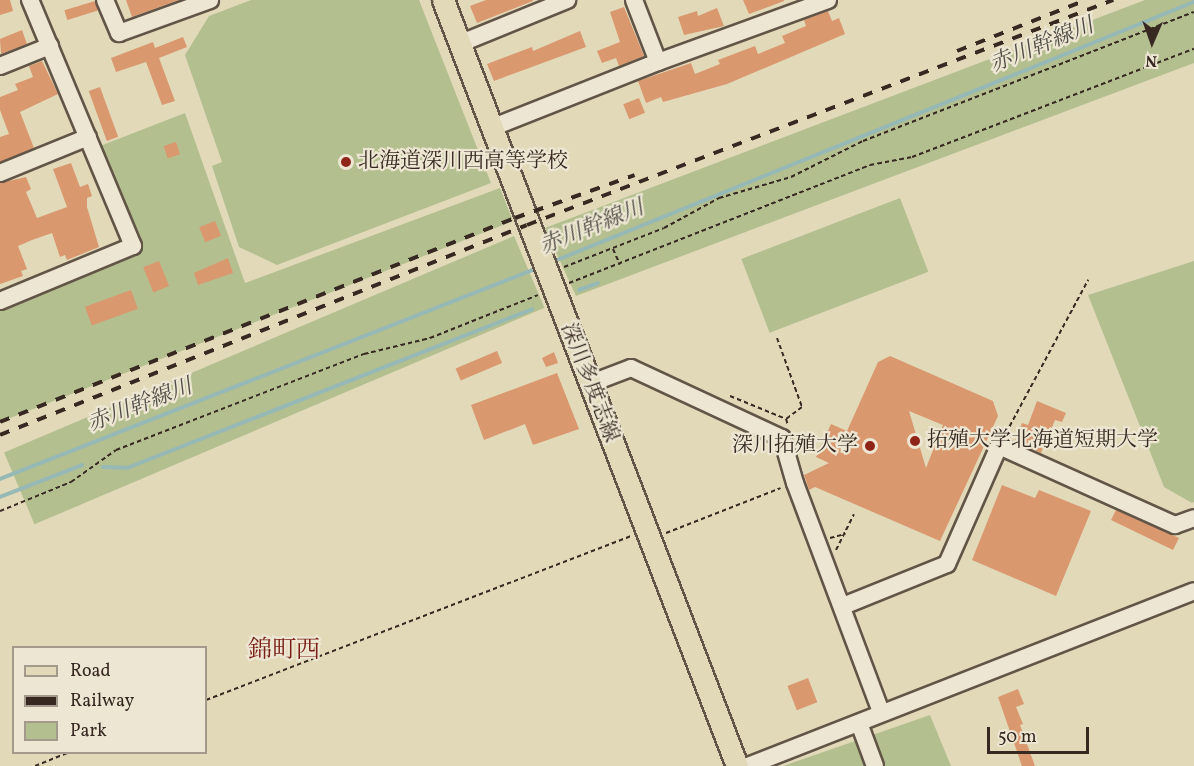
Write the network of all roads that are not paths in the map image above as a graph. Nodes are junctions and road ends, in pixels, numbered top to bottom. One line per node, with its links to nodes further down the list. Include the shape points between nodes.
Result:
1 (30, 0): 10 (street)
2 (105, 0): 3 (street, via 119,33)
3 (210, 0)
4 (442, 0): 9 (main road, 深川多度志線)
5 (567, 0): 8 (street)
6 (634, 0): 11 (street)
7 (828, 0): 11 (street)
8 (537, 6): 9 (street)
9 (459, 44): 13 (main road, 深川多度志線)
10 (50, 46): 12 (street); 14 (street)
11 (658, 62): 13 (street)
12 (0, 66)
13 (491, 128): 17 (main road, 深川多度志線, via 554,280)
14 (88, 137): 15 (street); 16 (street, via 133,246)
15 (0, 173)
16 (0, 300)
17 (590, 384): 20 (street, via 631,368 782,438 795,483); 23 (main road, 深川多度志線)
18 (1194, 518): 20 (street, via 1175,525 999,446 947,564)
19 (1194, 591): 21 (street)
20 (843, 606): 21 (street)
21 (881, 712): 22 (street)
22 (859, 723): 24 (street); 25 (street)
23 (737, 766)
24 (748, 766)
25 (875, 766)

